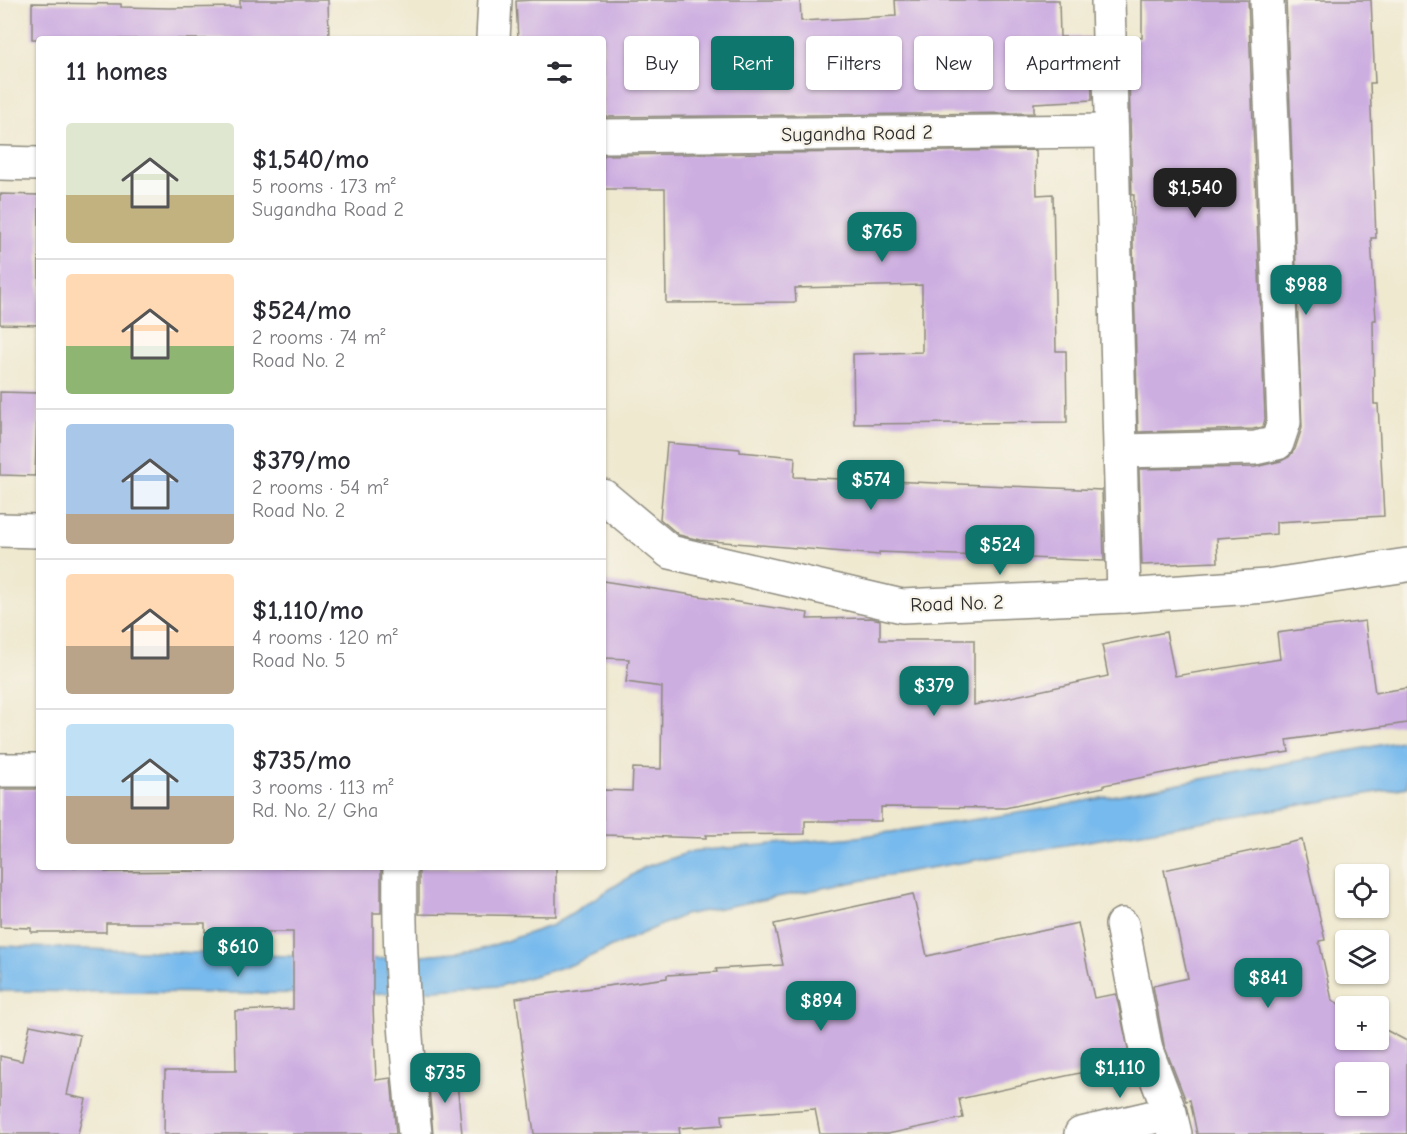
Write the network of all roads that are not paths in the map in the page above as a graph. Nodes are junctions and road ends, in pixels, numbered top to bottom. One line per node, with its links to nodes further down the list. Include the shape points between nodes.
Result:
1 (495, 0): 4 (street)
2 (1108, 0): 5 (street)
3 (1267, 0): 9 (street, via 1284,422 1277,443 1255,448)
4 (493, 36)
5 (1111, 130): 6 (street, Sugandha Road 2); 9 (street)
6 (606, 136)
7 (1, 154): 8 (street)
8 (36, 163)
9 (1120, 451): 14 (street)
10 (606, 499): 14 (street, Road No. 2, via 670,552 902,606)
11 (0, 530): 12 (street)
12 (36, 531)
13 (1407, 565): 14 (street, Road No. 2, via 1266,586)
14 (1124, 596)
15 (0, 770): 16 (street)
16 (36, 771)
17 (400, 870): 20 (street, via 408,1072)
18 (1122, 925): 19 (street, via 1146,1050)
19 (1173, 1123): 21 (street)
20 (415, 1134)
21 (1081, 1134)

